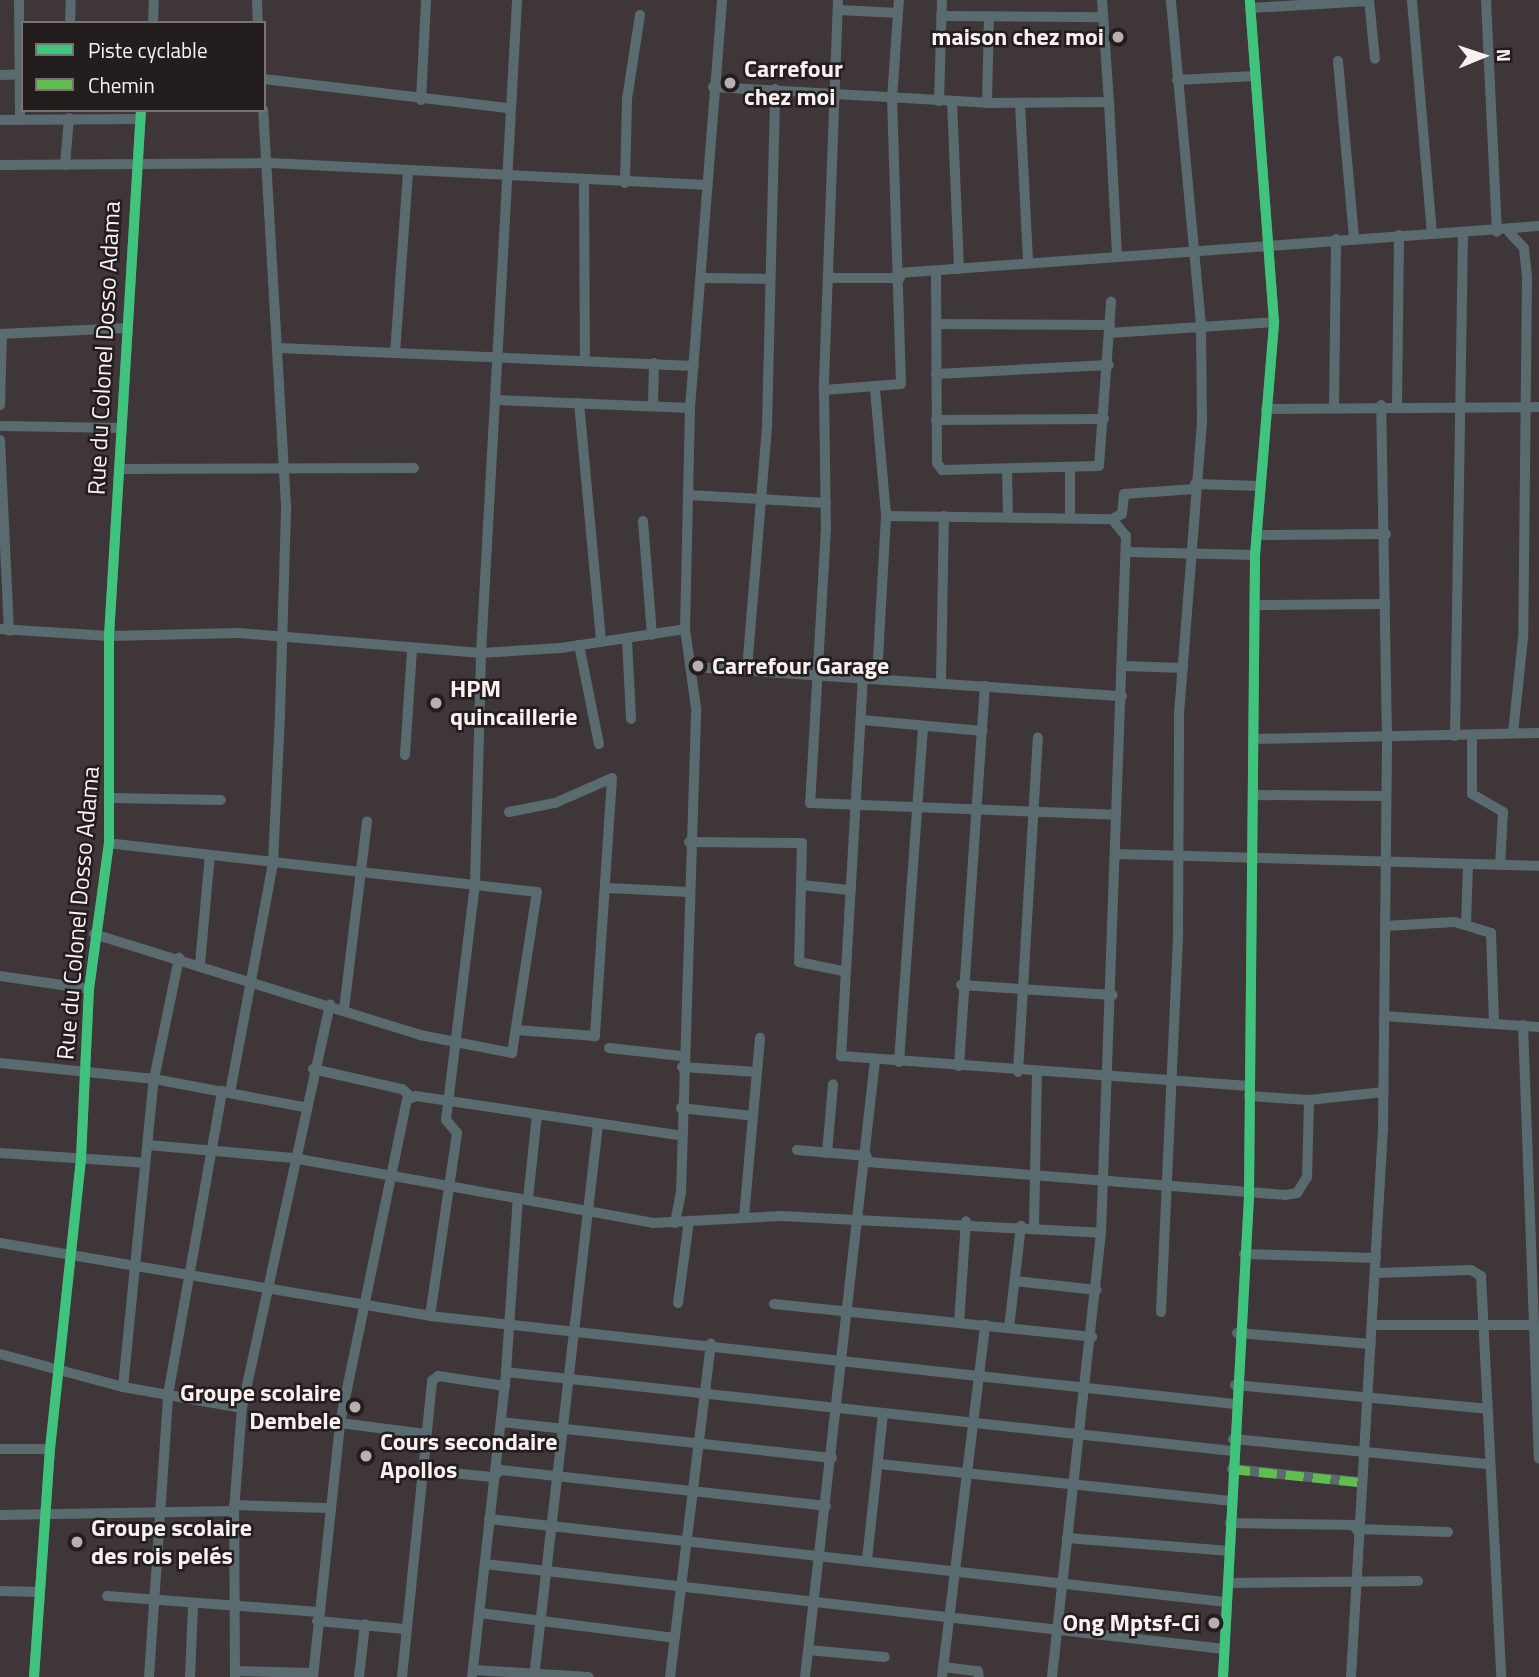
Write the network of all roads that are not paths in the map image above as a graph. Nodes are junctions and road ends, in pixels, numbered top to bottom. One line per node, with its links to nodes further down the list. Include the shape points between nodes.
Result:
1 (19, 0): 28 (street)
2 (71, 0): 23 (street)
3 (155, 0): 24 (street)
4 (257, 0): 25 (street)
5 (426, 0): 37 (street)
6 (517, 0): 43 (street)
7 (722, 0): 33 (street)
8 (899, 0): 18 (street)
9 (942, 0): 20 (street)
10 (1102, 0): 22 (street)
11 (1171, 0): 32 (street)
12 (1369, 0): 15 (street); 26 (street)
13 (1412, 0): 61 (street)
14 (1486, 0): 59 (street)
15 (1318, 2): 16 (street)
16 (1250, 4): 30 (street)
17 (838, 5): 18 (street); 35 (street)
18 (898, 13): 36 (street)
19 (640, 15): 56 (street, via 627,99)
20 (941, 16): 21 (street); 38 (street)
21 (989, 16): 22 (street); 41 (street)
22 (1103, 17): 40 (street)
23 (70, 21)
24 (153, 21)
25 (258, 21)
26 (1375, 60)
27 (1338, 61): 63 (street)
28 (21, 74): 29 (street); 48 (street)
29 (0, 75)
30 (1255, 76): 32 (street); 65 (street)
31 (266, 79): 37 (street)
32 (1177, 80): 66 (street)
33 (713, 87): 34 (street); 57 (street)
34 (775, 89): 35 (street); 74 (street)
35 (831, 91): 36 (street); 73 (street)
36 (892, 99): 38 (street); 71 (street)
37 (421, 100): 43 (street)
38 (939, 101): 39 (street)
39 (952, 101): 41 (street); 69 (street)
40 (1109, 102): 42 (street); 67 (street)
41 (987, 103): 42 (street)
42 (1020, 103): 68 (street)
43 (509, 108): 54 (street)
44 (263, 112): 49 (street)
45 (140, 115): 46 (street); 52 (street, Rue du Colonel Dosso Adama)
46 (69, 118): 48 (street); 51 (street)
47 (0, 120): 48 (street)
48 (20, 120)
49 (271, 163): 52 (street); 53 (street); 82 (street)
50 (0, 164): 51 (street)
51 (65, 165): 52 (street)
52 (134, 166): 79 (street, Rue du Colonel Dosso Adama)
53 (408, 173): 54 (street); 83 (street)
54 (508, 179): 55 (street); 84 (street)
55 (584, 183): 56 (street); 85 (street)
56 (625, 183): 57 (street)
57 (707, 185): 72 (street)
58 (1539, 226): 59 (street)
59 (1503, 232): 60 (street); 99 (street, via 1526,260)
60 (1463, 233): 61 (street); 95 (street)
61 (1432, 234): 62 (street)
62 (1399, 235): 63 (street); 94 (street)
63 (1354, 237): 64 (street)
64 (1336, 239): 65 (street); 103 (street)
65 (1266, 245): 66 (street); 76 (street)
66 (1194, 248): 67 (street); 78 (street)
67 (1117, 254): 68 (street)
68 (1028, 260): 69 (street)
69 (959, 269): 70 (street)
70 (936, 271): 71 (street); 77 (street)
71 (899, 275): 73 (street); 90 (street, via 901,384)
72 (702, 278): 74 (street); 88 (street)
73 (828, 278): 91 (street)
74 (770, 279): 118 (street)
75 (1111, 302): 80 (street)
76 (1274, 322): 78 (street); 102 (street)
77 (936, 324): 80 (street); 89 (street)
78 (1201, 325): 80 (street); 115 (street)
79 (127, 328): 81 (street); 107 (street, Rue du Colonel Dosso Adama)
80 (1110, 329): 87 (street)
81 (1, 334): 96 (street)
82 (279, 348): 83 (street); 113 (street)
83 (395, 353): 84 (street)
84 (501, 361): 85 (street); 92 (street)
85 (585, 361): 86 (street)
86 (654, 363): 88 (street); 98 (street)
87 (1109, 365): 89 (street); 104 (street)
88 (694, 366): 101 (street)
89 (936, 374): 105 (street)
90 (875, 389): 91 (street); 121 (street)
91 (824, 390): 119 (street)
92 (498, 400): 93 (street); 142 (street)
93 (579, 403): 98 (street); 139 (street)
94 (1397, 404): 95 (street); 97 (street)
95 (1456, 404): 99 (street); 159 (street)
96 (0, 405)
97 (1381, 405): 103 (street); 126 (street)
98 (653, 406): 101 (street)
99 (1523, 406): 100 (street); 157 (street, via 1523,638)
100 (1539, 407)
101 (690, 408): 117 (street)
102 (1266, 408): 103 (street); 116 (street)
103 (1334, 408)
104 (1104, 419): 105 (street); 111 (street, via 1099,466)
105 (936, 420): 114 (street, via 942,470)
106 (0, 426): 107 (street)
107 (122, 428): 112 (street, Rue du Colonel Dosso Adama)
108 (0, 440): 109 (street)
109 (0, 456): 134 (street)
110 (414, 468): 113 (street)
111 (1070, 468): 114 (street); 123 (street)
112 (119, 469): 113 (street); 136 (street, Rue du Colonel Dosso Adama)
113 (283, 469): 137 (street)
114 (1007, 469): 120 (street)
115 (1195, 486): 116 (street); 124 (street, via 1124,494 1122,514); 129 (street)
116 (1261, 486): 127 (street)
117 (689, 495): 118 (street); 133 (street)
118 (764, 499): 119 (street); 146 (street)
119 (826, 503): 147 (street)
120 (1008, 515): 122 (street); 123 (street)
121 (886, 516): 122 (street); 149 (street)
122 (944, 516): 150 (street)
123 (1070, 516): 124 (street)
124 (1112, 519): 128 (street, via 1124,528)
125 (643, 521): 135 (street)
126 (1386, 534): 127 (street); 131 (street)
127 (1257, 535): 130 (street)
128 (1126, 552): 129 (street); 143 (street)
129 (1191, 555): 130 (street); 145 (street)
130 (1255, 555): 132 (street)
131 (1385, 604): 132 (street); 162 (street)
132 (1255, 606): 163 (street)
133 (685, 629): 135 (street); 144 (street)
134 (5, 630): 136 (street)
135 (652, 635): 138 (street)
136 (109, 636): 137 (street); 168 (street, Rue du Colonel Dosso Adama)
137 (282, 638): 141 (street); 183 (street)
138 (627, 639): 139 (street); 153 (street)
139 (601, 642): 140 (street)
140 (579, 645): 142 (street); 164 (street)
141 (412, 650): 142 (street); 165 (street)
142 (481, 653): 189 (street)
143 (1123, 666): 145 (street); 152 (street)
144 (694, 667): 146 (street); 177 (street)
145 (1183, 667): 181 (street)
146 (747, 670): 147 (street)
147 (819, 674): 148 (street); 170 (street, via 810,803)
148 (863, 676): 149 (street); 154 (street)
149 (877, 677): 150 (street)
150 (941, 682): 151 (street)
151 (985, 686): 152 (street); 156 (street)
152 (1122, 696): 175 (street)
153 (631, 719)
154 (863, 720): 155 (street); 170 (street)
155 (923, 728): 156 (street); 171 (street)
156 (982, 731): 172 (street)
157 (1513, 733): 158 (street); 160 (street)
158 (1539, 733)
159 (1455, 736): 160 (street); 162 (street)
160 (1472, 736): 185 (street, via 1472,794 1503,812)
161 (1038, 738): 174 (street)
162 (1387, 738): 163 (street); 167 (street)
163 (1254, 739): 166 (street)
164 (599, 744)
165 (405, 755)
166 (1253, 795): 167 (street); 182 (street)
167 (1386, 796): 184 (street)
168 (110, 798): 169 (street); 178 (street, Rue du Colonel Dosso Adama)
169 (221, 800)
170 (855, 809): 171 (street); 192 (street)
171 (914, 810): 172 (street); 218 (street)
172 (977, 811): 174 (street); 202 (street)
173 (509, 812): 191 (street, via 555,803 611,775)
174 (1033, 813): 175 (street); 204 (street)
175 (1116, 815): 179 (street)
176 (367, 821): 188 (street)
177 (689, 842): 190 (street, via 802,844); 193 (street)
178 (109, 843): 180 (street); 196 (street, Rue du Colonel Dosso Adama)
179 (1116, 854): 181 (street); 205 (street)
180 (210, 855): 183 (street); 198 (street)
181 (1177, 857): 182 (street); 228 (street)
182 (1252, 858): 184 (street); 230 (street)
183 (273, 863): 188 (street); 201 (street)
184 (1385, 863): 187 (street); 195 (street)
185 (1500, 865): 186 (street); 187 (street)
186 (1539, 866)
187 (1468, 867): 194 (street)
188 (361, 876): 189 (street); 207 (street)
189 (475, 885): 212 (street, via 537,892); 214 (street)
190 (802, 885): 192 (street); 199 (street, via 801,966)
191 (608, 888): 193 (street); 212 (street, via 595,1036)
192 (849, 890): 199 (street)
193 (689, 892): 217 (street)
194 (1466, 923): 195 (street); 209 (street, via 1484,929 1496,944)
195 (1385, 926): 208 (street)
196 (94, 934): 197 (street); 203 (street, Rue du Colonel Dosso Adama)
197 (179, 958): 198 (street); 227 (street)
198 (200, 964): 201 (street)
199 (843, 971): 216 (street, via 841,1056)
200 (0, 976): 203 (street)
201 (253, 982): 206 (street); 231 (street)
202 (961, 985): 204 (street); 220 (street)
203 (89, 989): 222 (street, Rue du Colonel Dosso Adama)
204 (1024, 989): 205 (street); 224 (street)
205 (1113, 995): 226 (street)
206 (330, 1004): 207 (street); 221 (street)
207 (344, 1009): 214 (street)
208 (1384, 1016): 209 (street); 232 (street)
209 (1494, 1023): 210 (street)
210 (1523, 1025): 211 (street); 256 (street)
211 (1539, 1027)
212 (516, 1030): 214 (street, via 510,1056)
213 (760, 1038): 223 (street)
214 (459, 1045): 235 (street)
215 (609, 1048): 217 (street)
216 (875, 1061): 218 (street); 249 (street)
217 (682, 1062): 223 (street); 237 (street)
218 (899, 1062): 220 (street)
219 (0, 1063): 222 (street)
220 (959, 1066): 224 (street)
221 (313, 1069): 233 (street, via 402,1089); 236 (street)
222 (85, 1071): 227 (street); 247 (street, Rue du Colonel Dosso Adama)
223 (757, 1072): 239 (street)
224 (1018, 1072): 225 (street)
225 (1037, 1073): 226 (street); 251 (street)
226 (1109, 1077): 228 (street); 253 (street)
227 (154, 1079): 231 (street); 242 (street)
228 (1172, 1082): 230 (street); 255 (street)
229 (832, 1084): 246 (street)
230 (1249, 1091): 234 (street); 258 (street)
231 (226, 1092): 236 (street); 243 (street)
232 (1384, 1092): 234 (street); 272 (street)
233 (410, 1096): 235 (street); 252 (street)
234 (1309, 1100): 258 (street, via 1303,1186 1286,1195)
235 (452, 1104): 238 (street); 254 (street, via 447,1124 457,1133)
236 (304, 1107): 248 (street)
237 (681, 1108): 239 (street); 241 (street)
238 (537, 1115): 240 (street); 259 (street)
239 (753, 1116): 261 (street)
240 (598, 1125): 241 (street); 260 (street)
241 (678, 1135): 265 (street, via 682,1167)
242 (148, 1145): 243 (street); 250 (street)
243 (212, 1150): 248 (street); 275 (street)
244 (797, 1150): 246 (street)
245 (0, 1153): 247 (street)
246 (827, 1153): 249 (street)
247 (82, 1158): 250 (street); 271 (street, Rue du Colonel Dosso Adama)
248 (293, 1158): 252 (street); 277 (street)
249 (867, 1159): 251 (street); 262 (street)
250 (145, 1163): 273 (street)
251 (1037, 1175): 253 (street); 267 (street)
252 (388, 1177): 254 (street); 279 (street)
253 (1104, 1179): 255 (street); 268 (street)
254 (449, 1188): 259 (street); 284 (street)
255 (1168, 1188): 258 (street); 282 (street)
256 (1527, 1189): 257 (street); 289 (street)
257 (1539, 1190)
258 (1249, 1194): 270 (street)
259 (523, 1199): 260 (street); 285 (street)
260 (586, 1209): 265 (street); 292 (street)
261 (744, 1217): 262 (street); 263 (street)
262 (859, 1218): 264 (street); 283 (street)
263 (689, 1221): 265 (street); 280 (street)
264 (966, 1221): 266 (street); 286 (street)
265 (675, 1223)
266 (1021, 1226): 267 (street); 276 (street)
267 (1034, 1227): 268 (street)
268 (1101, 1233): 278 (street)
269 (0, 1243): 271 (street)
270 (1244, 1254): 272 (street); 293 (street)
271 (73, 1258): 273 (street); 300 (street, Rue du Colonel Dosso Adama)
272 (1376, 1258): 274 (street)
273 (135, 1267): 275 (street); 305 (street)
274 (1376, 1273): 288 (street); 290 (street, via 1476,1271)
275 (193, 1276): 277 (street); 307 (street)
276 (1015, 1280): 278 (street); 291 (street)
277 (265, 1286): 279 (street); 311 (street)
278 (1097, 1290): 294 (street)
279 (361, 1303): 284 (street); 316 (street)
280 (678, 1303)
281 (774, 1304): 283 (street)
282 (1161, 1312)
283 (850, 1313): 286 (street); 298 (street)
284 (430, 1316): 285 (street)
285 (509, 1323): 292 (street); 299 (street)
286 (959, 1323): 287 (street)
287 (985, 1325): 291 (street); 301 (street)
288 (1373, 1325): 290 (street); 296 (street)
289 (1531, 1325): 290 (street); 320 (street)
290 (1485, 1326): 313 (street)
291 (1009, 1328): 294 (street)
292 (570, 1330): 295 (street); 302 (street)
293 (1237, 1333): 296 (street); 303 (street)
294 (1092, 1337): 304 (street)
295 (712, 1344): 298 (street); 309 (street)
296 (1371, 1344): 308 (street)
297 (0, 1354): 300 (street)
298 (843, 1360): 301 (street); 312 (street)
299 (506, 1372): 302 (street); 306 (street)
300 (61, 1373): 305 (street); 325 (street, Rue du Colonel Dosso Adama)
301 (979, 1378): 304 (street); 317 (street)
302 (566, 1380): 309 (street); 318 (street)
303 (1235, 1385): 308 (street); 310 (street)
304 (1088, 1386): 310 (street); 321 (street)
305 (123, 1387): 307 (street)
306 (505, 1387): 315 (street); 319 (street, via 434,1378)
307 (168, 1395): 311 (street); 344 (street)
308 (1367, 1395): 313 (street); 327 (street)
309 (704, 1396): 312 (street); 323 (street)
310 (1234, 1404): 322 (street)
311 (242, 1408): 342 (street)
312 (839, 1409): 314 (street); 328 (street)
313 (1487, 1409): 331 (street)
314 (884, 1414): 317 (street); 330 (street)
315 (501, 1422): 318 (street); 336 (street)
316 (340, 1423): 319 (street); 343 (street)
317 (973, 1423): 321 (street); 334 (street)
318 (561, 1425): 323 (street); 335 (street)
319 (425, 1434): 333 (street)
320 (1538, 1434): 329 (street)
321 (1082, 1436): 326 (street); 338 (street)
322 (1233, 1439): 326 (street); 327 (street)
323 (698, 1443): 328 (street); 339 (street)
324 (0, 1449): 325 (street)
325 (50, 1449): 346 (street, Rue du Colonel Dosso Adama)
326 (1233, 1451): 332 (street)
327 (1362, 1451): 331 (street); 337 (street)
328 (832, 1458): 341 (street)
329 (1539, 1459)
330 (879, 1464): 334 (street); 356 (street)
331 (1490, 1464): 401 (street)
332 (1232, 1469): 337 (street); 340 (street)
333 (421, 1470): 336 (street); 378 (street)
334 (966, 1472): 338 (street); 358 (street)
335 (556, 1475): 336 (street, via 502,1470); 339 (street); 349 (street)
336 (493, 1477): 347 (street)
337 (1358, 1482): 350 (street)
338 (1075, 1486): 340 (street); 352 (street)
339 (692, 1490): 341 (street); 353 (street)
340 (1230, 1501): 348 (street)
341 (826, 1506): 355 (street)
342 (234, 1508): 343 (street); 344 (street); 372 (street)
343 (328, 1508): 374 (street)
344 (158, 1510): 346 (street); 368 (street)
345 (0, 1515): 346 (street)
346 (45, 1515): 366 (street, Rue du Colonel Dosso Adama)
347 (489, 1519): 349 (street); 357 (street)
348 (1230, 1523): 350 (street); 354 (street)
349 (551, 1525): 353 (street); 359 (street)
350 (1356, 1527): 351 (street); 361 (street)
351 (1448, 1532)
352 (1067, 1538): 354 (street); 360 (street)
353 (686, 1539): 355 (street); 364 (street)
354 (1229, 1551): 363 (street)
355 (820, 1554): 356 (street); 369 (street)
356 (867, 1559): 358 (street)
357 (485, 1564): 359 (street); 373 (street)
358 (953, 1569): 360 (street); 375 (street)
359 (546, 1571): 364 (street); 376 (street)
360 (1061, 1581): 370 (street); 379 (street)
361 (1356, 1581): 362 (street); 363 (street); 400 (street)
362 (1418, 1581)
363 (1228, 1583): 370 (street)
364 (680, 1587): 369 (street); 380 (street)
365 (0, 1591): 366 (street)
366 (40, 1592): 389 (street, Rue du Colonel Dosso Adama)
367 (107, 1596): 368 (street)
368 (150, 1599): 371 (street); 390 (street)
369 (813, 1602): 375 (street); 382 (street)
370 (1226, 1602): 381 (street)
371 (192, 1604): 372 (street); 391 (street)
372 (234, 1606): 374 (street); 386 (street)
373 (480, 1613): 376 (street); 385 (street)
374 (318, 1616): 377 (street); 388 (street)
375 (948, 1618): 379 (street); 384 (street)
376 (540, 1620): 380 (street); 387 (street)
377 (365, 1624): 378 (street); 392 (street)
378 (405, 1629): 393 (street)
379 (1055, 1632): 381 (street); 398 (street)
380 (674, 1638): 395 (street)
381 (1224, 1649): 399 (street)
382 (808, 1650): 383 (street); 396 (street)
383 (885, 1657)
384 (942, 1672): 397 (street, via 978,1671)
385 (473, 1673): 387 (street)
386 (235, 1674): 388 (street)
387 (534, 1674): 394 (street)
388 (313, 1675)
389 (34, 1677)
390 (149, 1677)
391 (190, 1677)
392 (359, 1677)
393 (401, 1677)
394 (589, 1677)
395 (670, 1677)
396 (805, 1677)
397 (979, 1677)
398 (1052, 1677)
399 (1223, 1677)
400 (1351, 1677)
401 (1501, 1677)

